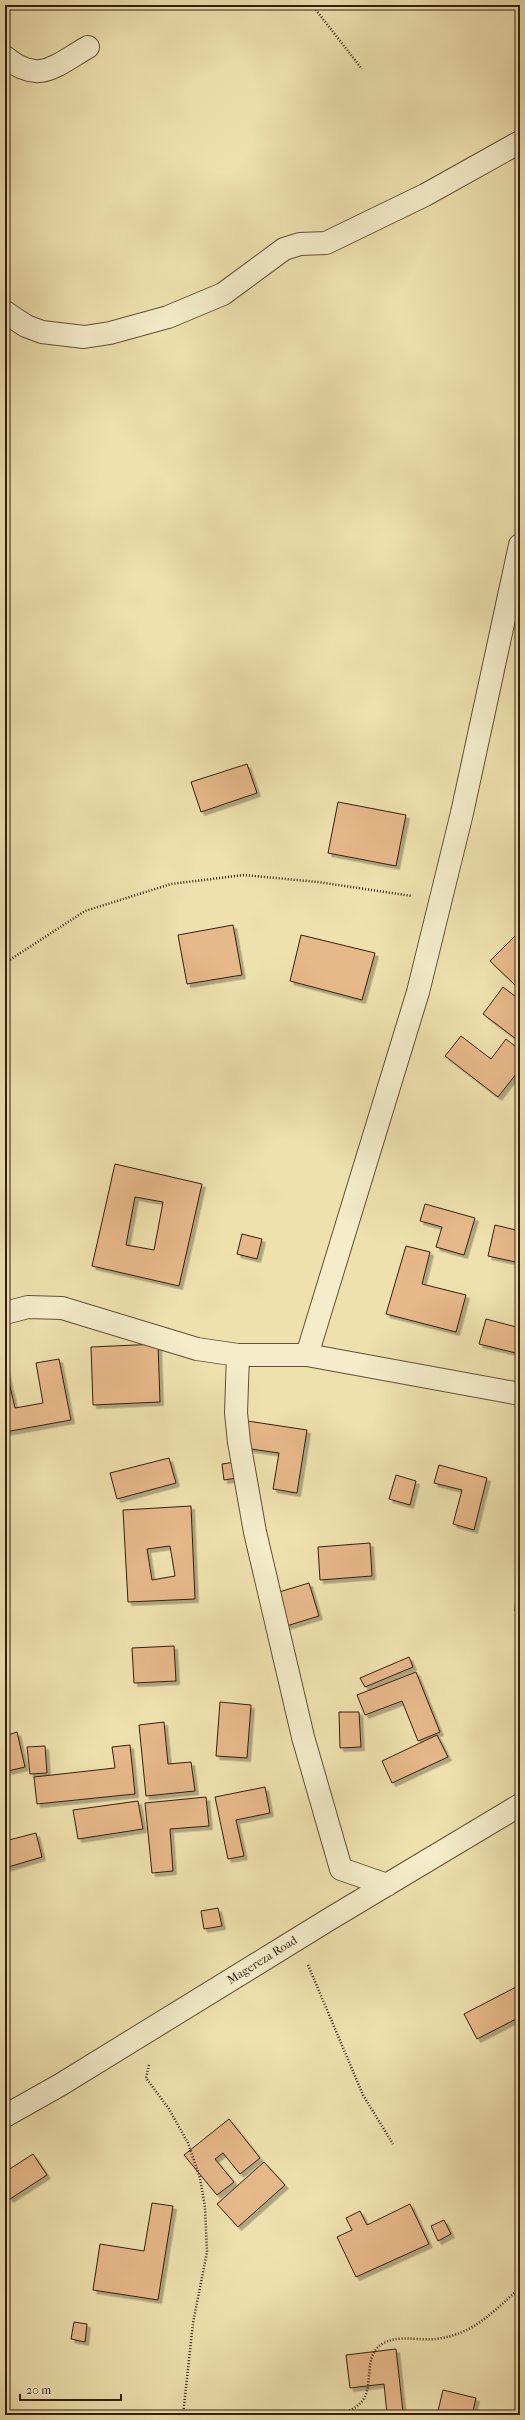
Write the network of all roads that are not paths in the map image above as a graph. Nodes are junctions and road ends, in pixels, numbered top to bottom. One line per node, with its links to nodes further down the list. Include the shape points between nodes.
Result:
1 (88, 47): 2 (street, via 48,69 37,72 24,69)
2 (5, 56)
3 (520, 142): 4 (street, via 425,195 326,243 292,246 275,254 223,294 168,317 110,333 84,337 42,332 26,326)
4 (5, 312)
5 (520, 545): 7 (street, via 442,900 396,1067)
6 (5, 1313): 8 (street, via 28,1307 62,1308 197,1349)
7 (306, 1355): 8 (street); 9 (street)
8 (238, 1356): 11 (street, via 236,1413 243,1468 316,1784 341,1869)
9 (520, 1394)
10 (520, 1805): 11 (street, Magereza Road)
11 (387, 1885): 12 (street, Magereza Road)
12 (5, 2116)

